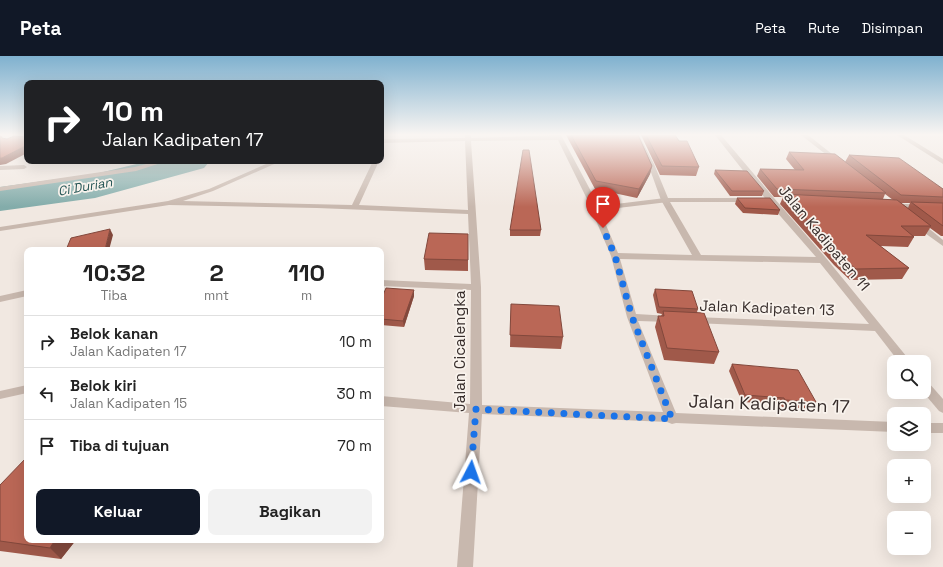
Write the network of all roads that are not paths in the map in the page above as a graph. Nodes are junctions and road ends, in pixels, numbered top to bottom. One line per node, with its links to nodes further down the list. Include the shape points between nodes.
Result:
1 (469, 159): 20 (street, Jalan Cicalengka)
2 (570, 159): 21 (street)
3 (648, 159): 13 (street)
4 (736, 159): 14 (street, Jalan Kadipaten 11)
5 (834, 159): 11 (street)
6 (154, 164): 12 (street, via 136,169)
7 (271, 164): 15 (street, via 211,190)
8 (375, 164): 18 (street)
9 (24, 167): 10 (street)
10 (0, 168)
11 (846, 168)
12 (0, 189)
13 (665, 200): 14 (street); 21 (street, via 616,206); 25 (street)
14 (767, 200): 26 (street, Jalan Kadipaten 11)
15 (169, 203): 18 (street); 22 (street)
16 (892, 203): 17 (street); 19 (street); 23 (street)
17 (879, 205)
18 (354, 207): 20 (street)
19 (943, 208)
20 (473, 212): 28 (street, Jalan Cicalengka)
21 (597, 214): 24 (street)
22 (0, 229)
23 (943, 244)
24 (615, 256): 25 (street); 31 (street)
25 (698, 258): 26 (street)
26 (823, 260): 32 (street, Jalan Kadipaten 11)
27 (384, 283): 28 (street)
28 (476, 287): 39 (street, Jalan Cicalengka)
29 (24, 294): 30 (street)
30 (0, 299)
31 (632, 317): 32 (street, Jalan Kadipaten 13); 40 (street)
32 (876, 328): 33 (street, Jalan Kadipaten 11)
33 (899, 355)
34 (24, 389): 36 (street)
35 (931, 394): 38 (street)
36 (0, 395)
37 (384, 401): 39 (street, Jalan Kadipaten 17)
38 (943, 408)
39 (476, 409): 40 (street, Jalan Kadipaten 17); 44 (street, Jalan Cicalengka)
40 (672, 419): 41 (street, Jalan Kadipaten 17)
41 (887, 427)
42 (931, 428): 43 (street)
43 (943, 428)
44 (465, 567)

